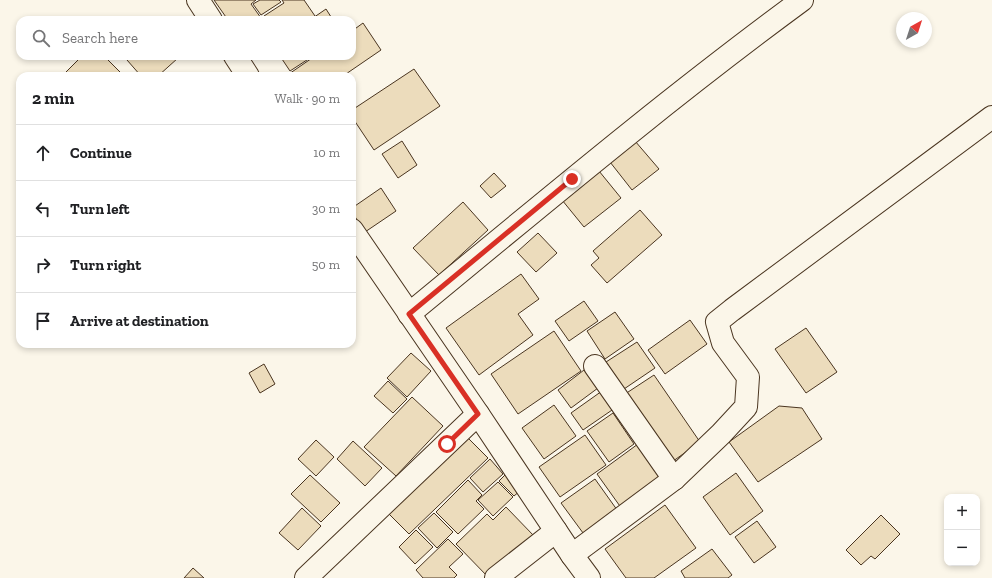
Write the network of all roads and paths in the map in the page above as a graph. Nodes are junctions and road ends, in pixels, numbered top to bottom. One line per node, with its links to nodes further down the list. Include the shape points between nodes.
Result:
1 (198, 0): 3 (street)
2 (802, 0): 8 (street, via 620,140)
3 (208, 16)
4 (238, 60): 5 (street)
5 (245, 72)
6 (992, 117): 11 (street, via 717,322 723,344 748,377 746,407)
7 (356, 236): 8 (street)
8 (409, 314): 10 (street)
9 (595, 366): 11 (street)
10 (478, 414): 12 (street); 14 (street)
11 (674, 479): 13 (street)
12 (556, 531): 13 (street); 15 (street)
13 (572, 555): 16 (street)
14 (306, 578)
15 (496, 578)
16 (589, 578)

